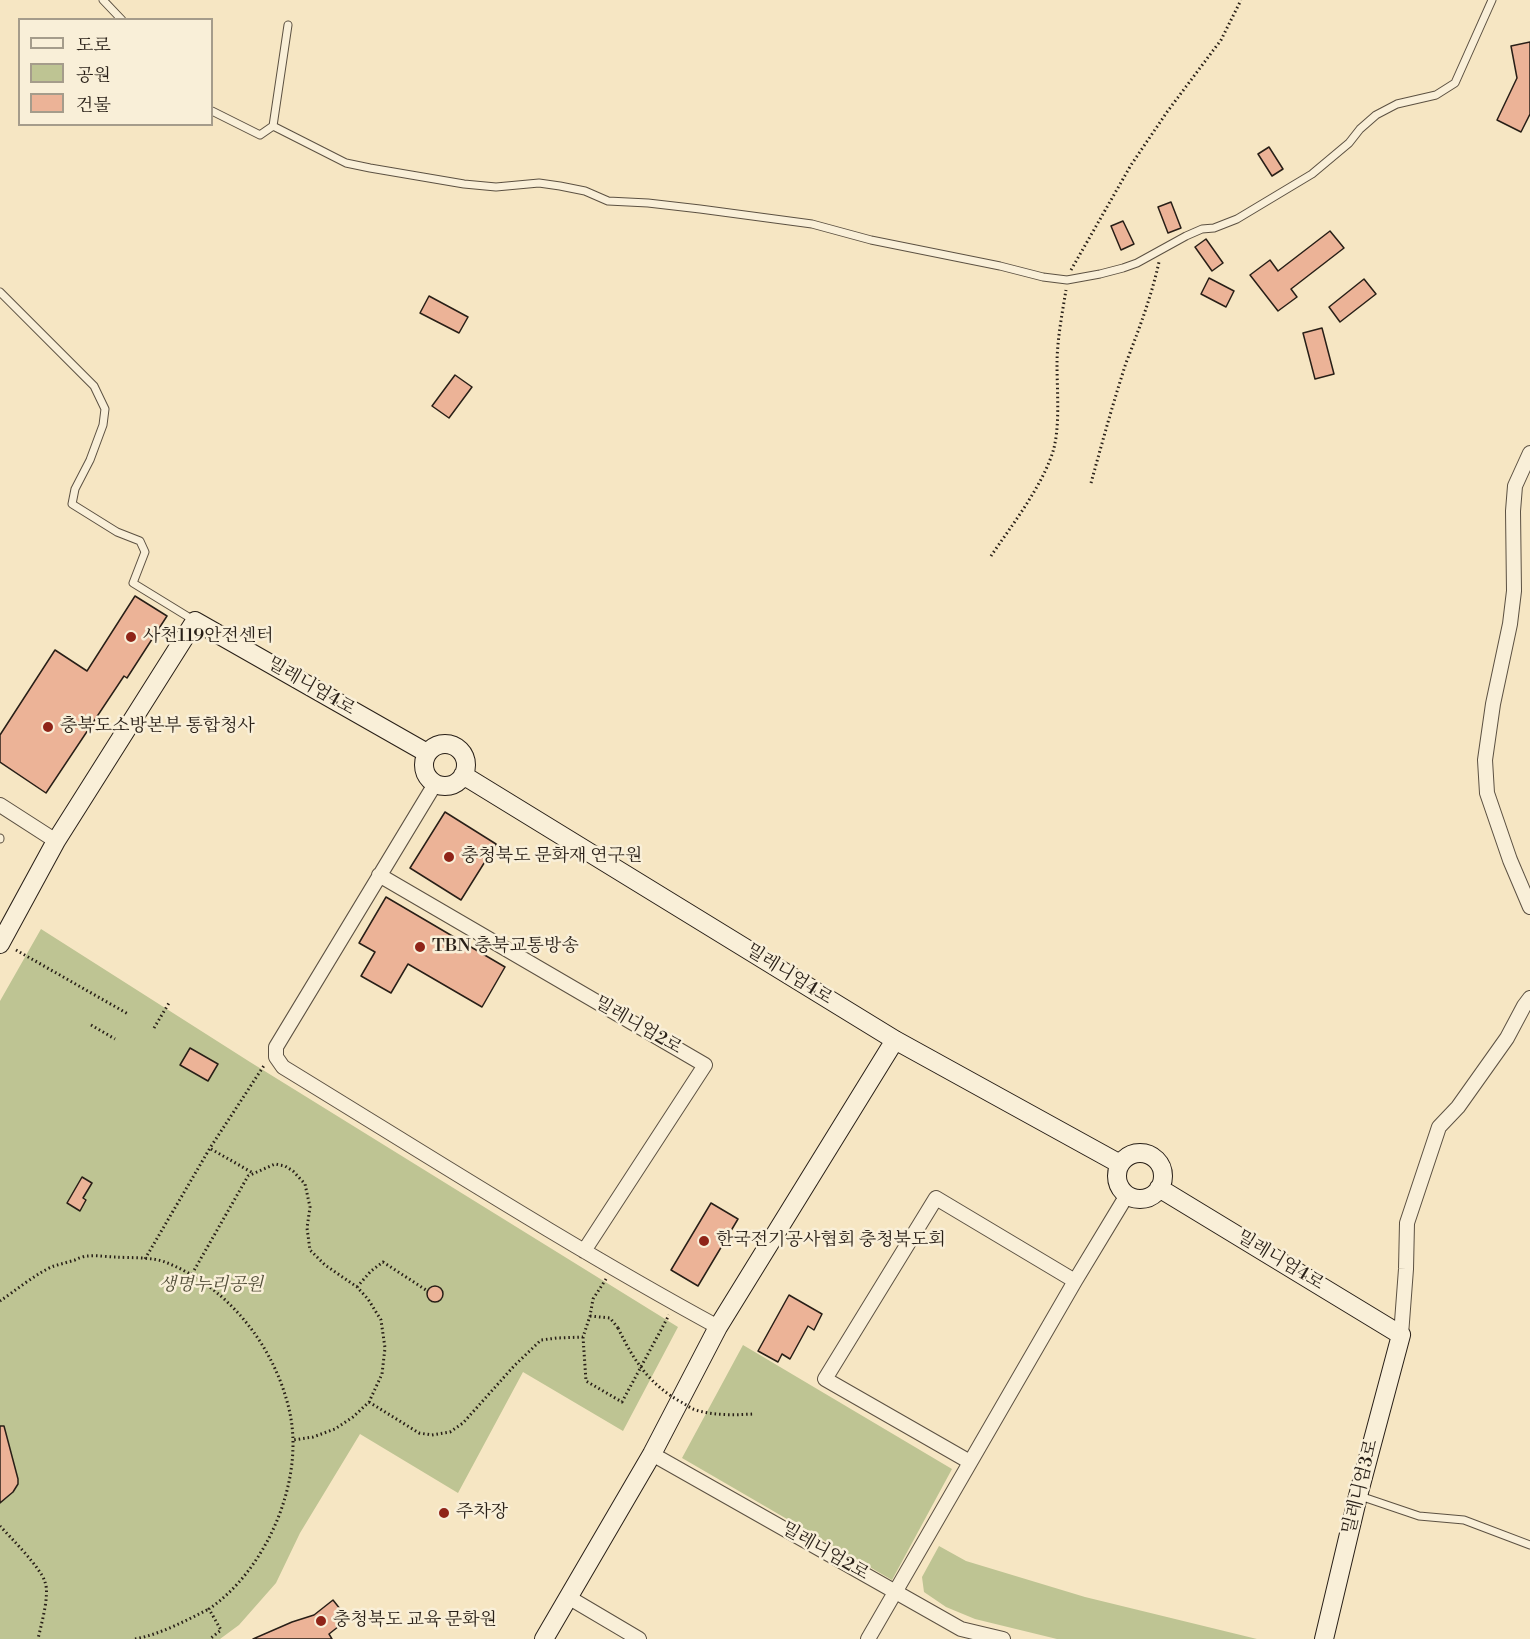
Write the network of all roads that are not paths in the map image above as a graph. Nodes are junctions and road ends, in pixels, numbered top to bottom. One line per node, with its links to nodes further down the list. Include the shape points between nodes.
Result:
1 (103, 0): 3 (lane)
2 (1492, 0): 6 (lane, via 1455,82 1436,95 1397,104 1376,115 1331,160 1237,219 1202,229 1123,268 1067,280 812,224 608,201 539,183 496,187 381,170 346,163)
3 (120, 18)
4 (288, 25): 6 (lane)
5 (213, 112): 6 (lane, via 260,135)
6 (273, 126)
7 (0, 292): 9 (lane, via 94,386 105,409 103,425 72,504 117,532 140,541 145,552 133,583)
8 (1530, 453): 16 (street, via 1515,486 1514,591 1485,760 1486,793)
9 (195, 621): 10 (street, 밀레니엄4로); 14 (street)
10 (427, 753): 11 (street, via 437,744 458,747 466,759); 12 (street, via 424,767)
11 (463, 775): 12 (street, via 449,786); 19 (street, 밀레니엄4로)
12 (435, 784): 15 (street)
13 (0, 805): 14 (street)
14 (56, 841): 17 (street)
15 (379, 875): 23 (street, via 276,1047 276,1057 283,1067); 23 (street, 밀레니엄2로, via 705,1065)
16 (1530, 907)
17 (1, 943)
18 (1528, 1003): 26 (street, via 1458,1107 1438,1127 1407,1223)
19 (895, 1040): 20 (street, 밀레니엄4로); 25 (street)
20 (1120, 1164): 21 (street, via 1137,1153 1152,1156 1163,1176); 22 (street, via 1117,1181)
21 (1159, 1188): 22 (street, via 1146,1198); 26 (street, 밀레니엄4로)
22 (1127, 1195): 24 (street)
23 (584, 1251): 25 (street)
24 (1075, 1281): 28 (street); 28 (street, via 936,1198 825,1379)
25 (718, 1327): 27 (street)
26 (1401, 1335): 29 (street, 밀레니엄3로)
27 (652, 1454): 31 (street, 밀레니엄2로); 32 (street)
28 (970, 1462): 31 (street)
29 (1358, 1496): 30 (lane, via 1419,1516 1464,1520); 37 (street, 밀레니엄3로)
30 (1530, 1545)
31 (896, 1592): 35 (street); 36 (street, 밀레니엄2로, via 962,1629)
32 (568, 1597): 33 (street); 34 (street)
33 (544, 1639)
34 (639, 1639)
35 (868, 1639)
36 (1003, 1639)
37 (1324, 1639)

